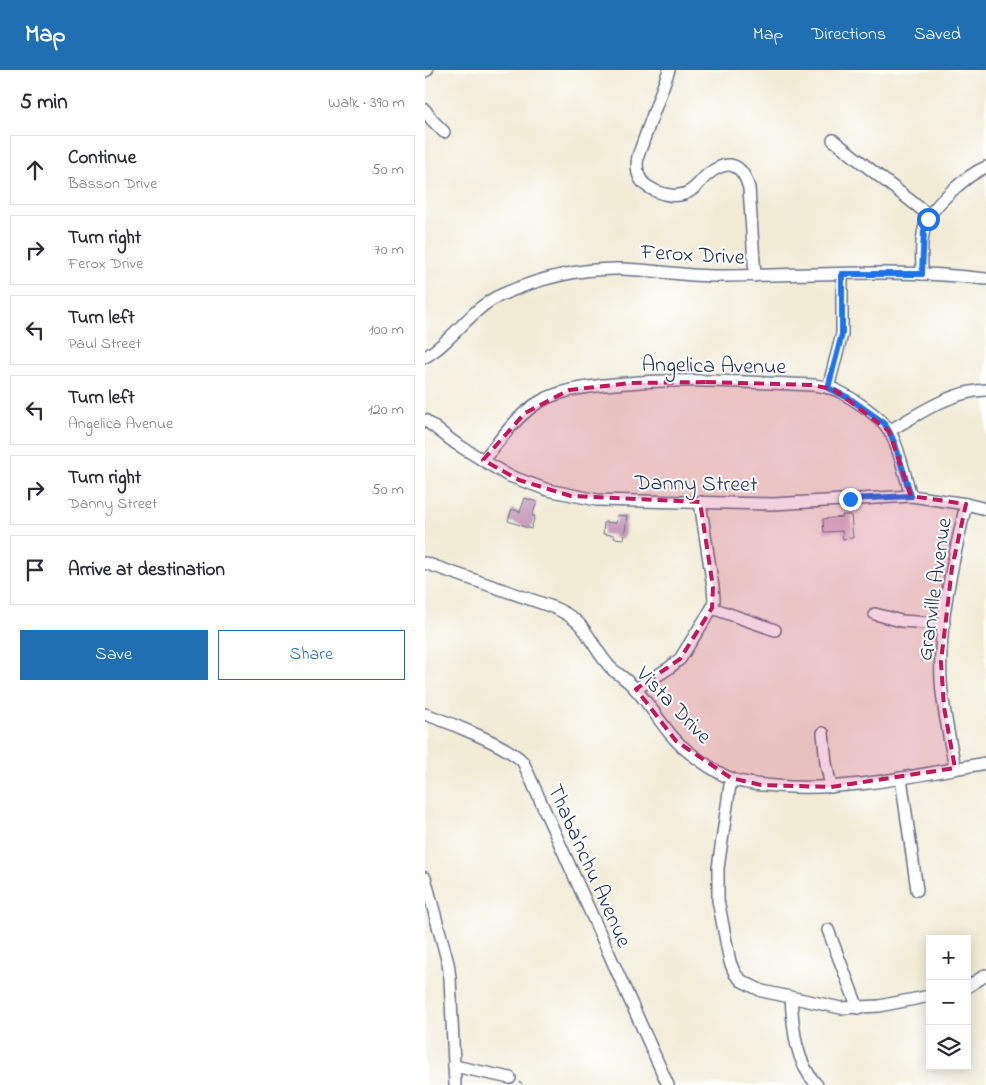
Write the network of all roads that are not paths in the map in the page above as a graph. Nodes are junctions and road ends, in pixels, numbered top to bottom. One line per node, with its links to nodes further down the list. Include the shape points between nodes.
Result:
1 (669, 70): 9 (street, via 638,156 638,174 643,184 653,190 676,195 689,191 724,165 730,164 741,171 749,188)
2 (425, 110): 3 (street)
3 (444, 132)
4 (833, 140): 6 (street)
5 (986, 167): 6 (street, via 970,176)
6 (930, 216): 8 (street, via 924,230)
7 (842, 274): 8 (street, Ferox Drive); 9 (street, Ferox Drive); 12 (street, via 842,334)
8 (922, 274): 10 (street, Ferox Drive)
9 (755, 276): 11 (street, Ferox Drive, via 700,276 615,269 555,276 496,297)
10 (986, 279)
11 (425, 357)
12 (828, 388): 15 (street, Angelica Avenue, via 855,402 884,423); 16 (street, Angelica Avenue, via 789,384 661,382 569,390 539,402 525,413)
13 (986, 390): 15 (street, via 953,397)
14 (425, 420): 16 (street, Danny Street)
15 (889, 431): 17 (street, Angelica Avenue)
16 (483, 460): 18 (street, Danny Street, via 519,480 571,496 597,500)
17 (911, 496): 18 (street, Danny Street, via 801,504); 19 (street, Danny Street)
18 (700, 502): 22 (street, via 713,587)
19 (966, 504): 20 (street, Danny Street); 24 (street, Granville Avenue)
20 (986, 509)
21 (425, 563): 26 (street, Vista Drive, via 566,613 582,626 608,665)
22 (711, 608): 25 (street); 26 (street, via 680,659)
23 (875, 614): 24 (street, via 901,621)
24 (944, 624): 30 (street, Granville Avenue, via 941,683)
25 (775, 630)
26 (636, 689): 31 (street, Vista Drive, via 676,741)
27 (425, 714): 45 (street, Thaba'nchu Avenue, via 507,750 523,762)
28 (823, 733): 33 (street)
29 (986, 763): 30 (street, Vista Drive)
30 (955, 768): 32 (street, Vista Drive)
31 (731, 778): 33 (street, Vista Drive, via 761,785); 40 (street, via 718,868 718,900 728,953 735,974 742,981 762,991)
32 (901, 778): 33 (street, Vista Drive); 35 (street)
33 (831, 787)
34 (425, 878): 42 (street, via 448,962)
35 (917, 890)
36 (828, 930): 41 (street)
37 (986, 974): 38 (street)
38 (971, 984)
39 (926, 997): 41 (street)
40 (791, 998): 41 (street, via 841,1008); 46 (street, via 799,1052 809,1076)
41 (858, 1008)
42 (454, 1066): 43 (street); 44 (street)
43 (509, 1078)
44 (455, 1085)
45 (668, 1085)
46 (817, 1085)

